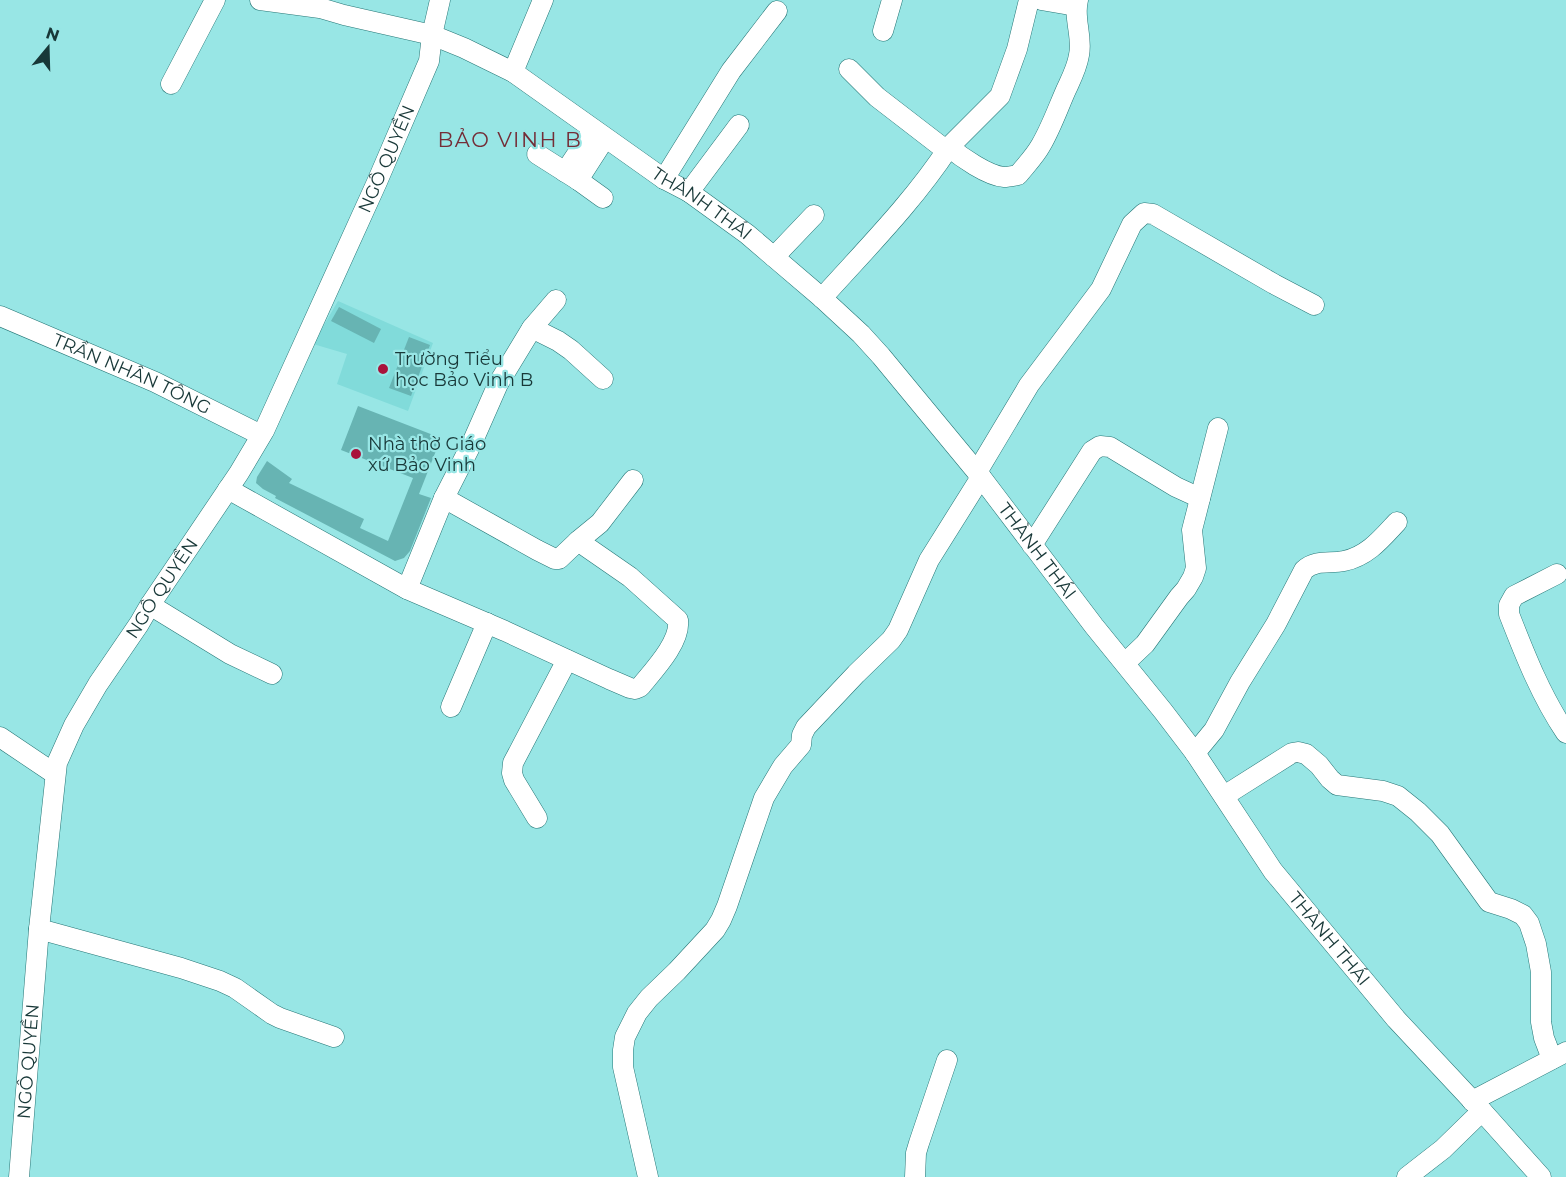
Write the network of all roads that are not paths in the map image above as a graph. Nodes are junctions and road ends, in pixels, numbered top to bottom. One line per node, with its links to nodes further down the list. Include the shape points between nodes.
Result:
1 (215, 0): 14 (street)
2 (260, 0): 11 (street, THÀNH THÁI, via 320,8)
3 (440, 0): 11 (street, NGÔ QUYỀN)
4 (543, 0): 13 (street)
5 (892, 0): 10 (street)
6 (1029, 0): 17 (street, via 1000,96)
7 (1041, 0): 8 (street)
8 (1077, 3): 17 (street, via 1080,55 1074,73 1041,146 1018,175 1002,177)
9 (777, 11): 20 (street, via 731,71)
10 (883, 30)
11 (432, 35): 13 (street, THÀNH THÁI); 32 (street, NGÔ QUYỀN, via 429,61 413,101)
12 (849, 69): 17 (street, via 877,97)
13 (513, 72): 16 (street, THÀNH THÁI)
14 (171, 84)
15 (739, 125): 21 (street)
16 (599, 134): 19 (street); 20 (street, THÀNH THÁI)
17 (948, 149): 25 (street, via 894,219)
18 (537, 154): 19 (street)
19 (572, 176): 22 (street)
20 (664, 179): 21 (street, THÀNH THÁI)
21 (689, 192): 24 (street, THÀNH THÁI)
22 (603, 198)
23 (814, 215): 24 (street)
24 (774, 257): 25 (street, THÀNH THÁI)
25 (822, 298): 33 (street, THÀNH THÁI, via 881,356)
26 (556, 300): 29 (street)
27 (1314, 305): 33 (street, via 1154,214 1144,213 1132,224 1101,289 1029,385)
28 (0, 316): 32 (street, TRẦN NHÂN TÔNG, via 155,381)
29 (532, 328): 30 (street, via 571,350); 36 (street, via 498,384)
30 (603, 379)
31 (1218, 428): 37 (street)
32 (261, 435): 35 (street, NGÔ QUYỀN)
33 (979, 475): 40 (street, THÀNH THÁI); 61 (street, via 929,560 891,640 806,727 801,745 772,784 728,906 715,930 649,998 625,1037 623,1067)
34 (633, 480): 39 (street, via 600,523)
35 (228, 489): 42 (street); 43 (street, NGÔ QUYỀN)
36 (444, 498): 39 (street, via 555,559); 42 (street)
37 (1200, 498): 40 (street, via 1110,447 1100,446 1092,451); 46 (street, via 1192,530 1196,568 1193,577 1145,644)
38 (1397, 522): 51 (street, via 1374,547 1358,556 1319,562 1304,570 1214,730)
39 (578, 541): 45 (street, via 630,577 671,613 678,620 679,630 665,657 635,689)
40 (1032, 545): 46 (street, THÀNH THÁI)
41 (1557, 574): 49 (street, via 1514,597 1509,614 1535,677)
42 (407, 589): 44 (street)
43 (150, 605): 47 (street, via 230,654); 52 (street, NGÔ QUYỀN, via 74,725)
44 (487, 623): 45 (street); 48 (street)
45 (567, 660): 54 (street, via 513,763 514,780)
46 (1125, 663): 51 (street, THÀNH THÁI)
47 (272, 674)
48 (451, 707)
49 (1566, 733)
50 (0, 737): 52 (street)
51 (1195, 753): 53 (street, THÀNH THÁI)
52 (55, 774): 55 (street, NGÔ QUYỀN)
53 (1224, 796): 57 (street, via 1298,752 1306,754 1337,785 1398,796 1440,834 1489,902 1523,915 1529,923 1541,972 1544,1038); 59 (street, THÀNH THÁI, via 1273,871 1396,1019)
54 (537, 818)
55 (39, 929): 56 (street, via 220,981 280,1018); 60 (street, NGÔ QUYỀN)
56 (334, 1036)
57 (1559, 1056): 59 (street)
58 (947, 1060): 62 (street, via 916,1153)
59 (1477, 1106): 63 (street, via 1443,1149); 64 (street, THÀNH THÁI)
60 (19, 1177)
61 (648, 1177)
62 (915, 1177)
63 (1407, 1177)
64 (1541, 1177)

